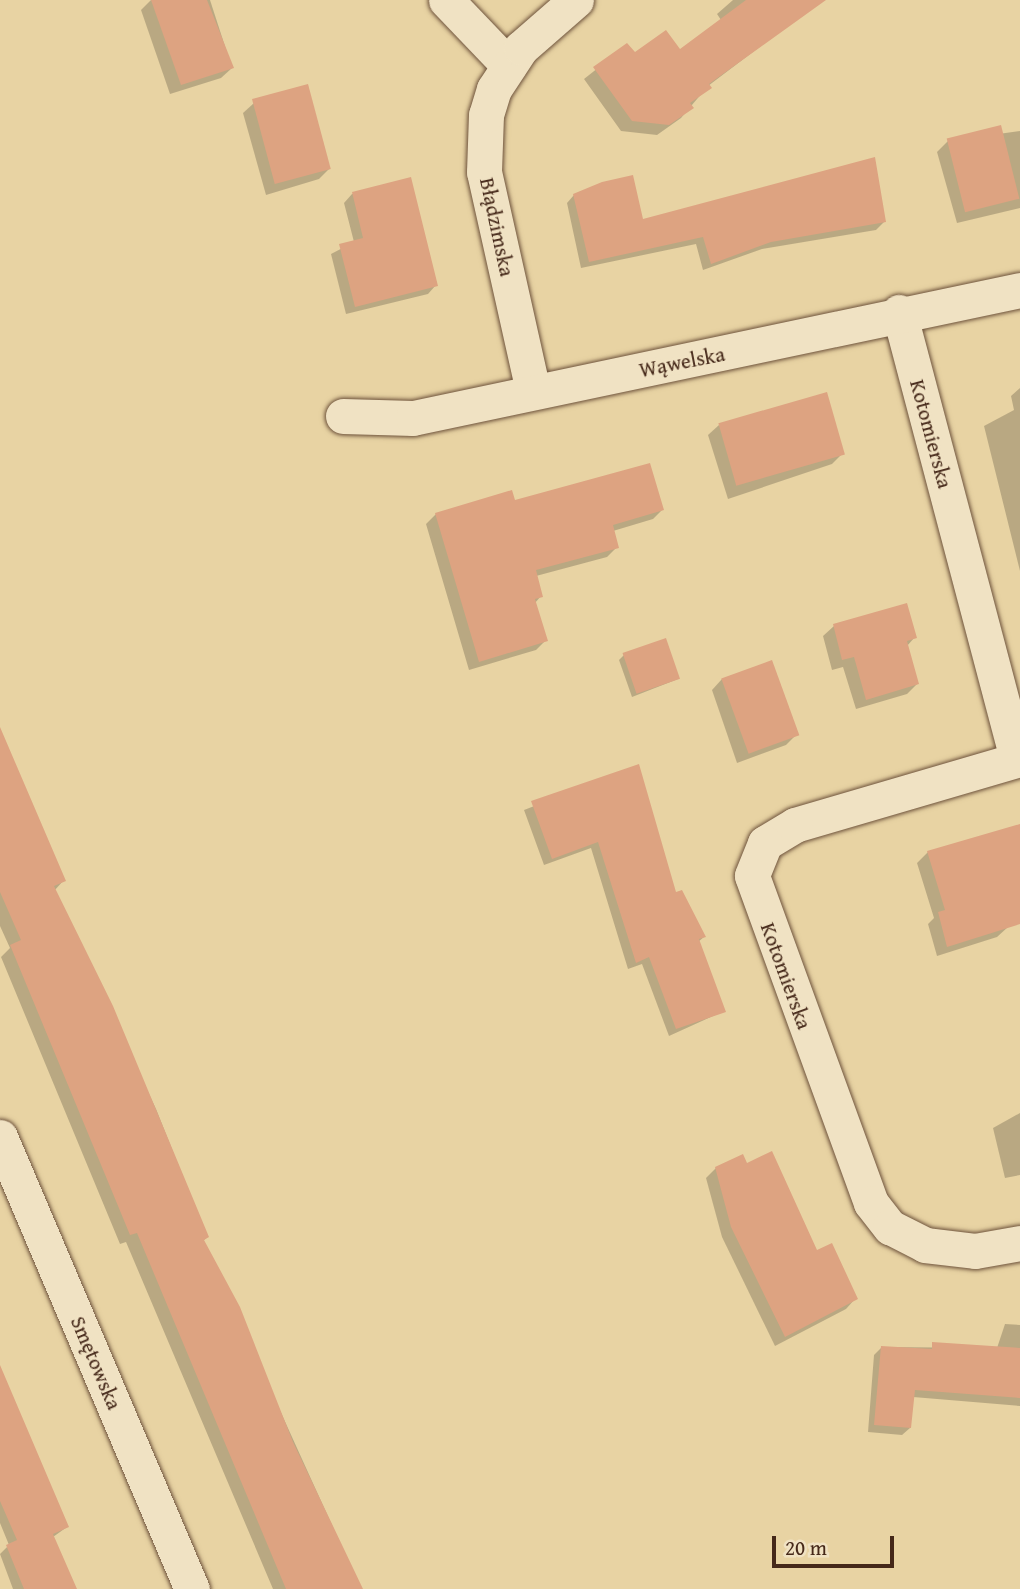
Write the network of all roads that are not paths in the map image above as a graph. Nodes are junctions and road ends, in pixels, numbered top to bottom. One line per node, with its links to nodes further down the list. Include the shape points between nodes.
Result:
1 (446, 0): 3 (street)
2 (576, 0): 3 (street, Błądzimska, via 546,20)
3 (509, 66): 6 (street, Błądzimska, via 486,115 484,173)
4 (1020, 290): 5 (street, Wąwelska)
5 (899, 312): 6 (street, Wąwelska); 8 (street, Kotomierska)
6 (533, 391): 7 (street, Wąwelska, via 413,418)
7 (343, 416)
8 (1018, 759): 10 (street, Kotomierska, via 795,825 765,843 752,876 871,1203 890,1227 925,1245 975,1251)
9 (0, 1137): 11 (street, Smętowska)
10 (1020, 1243)
11 (192, 1589)

